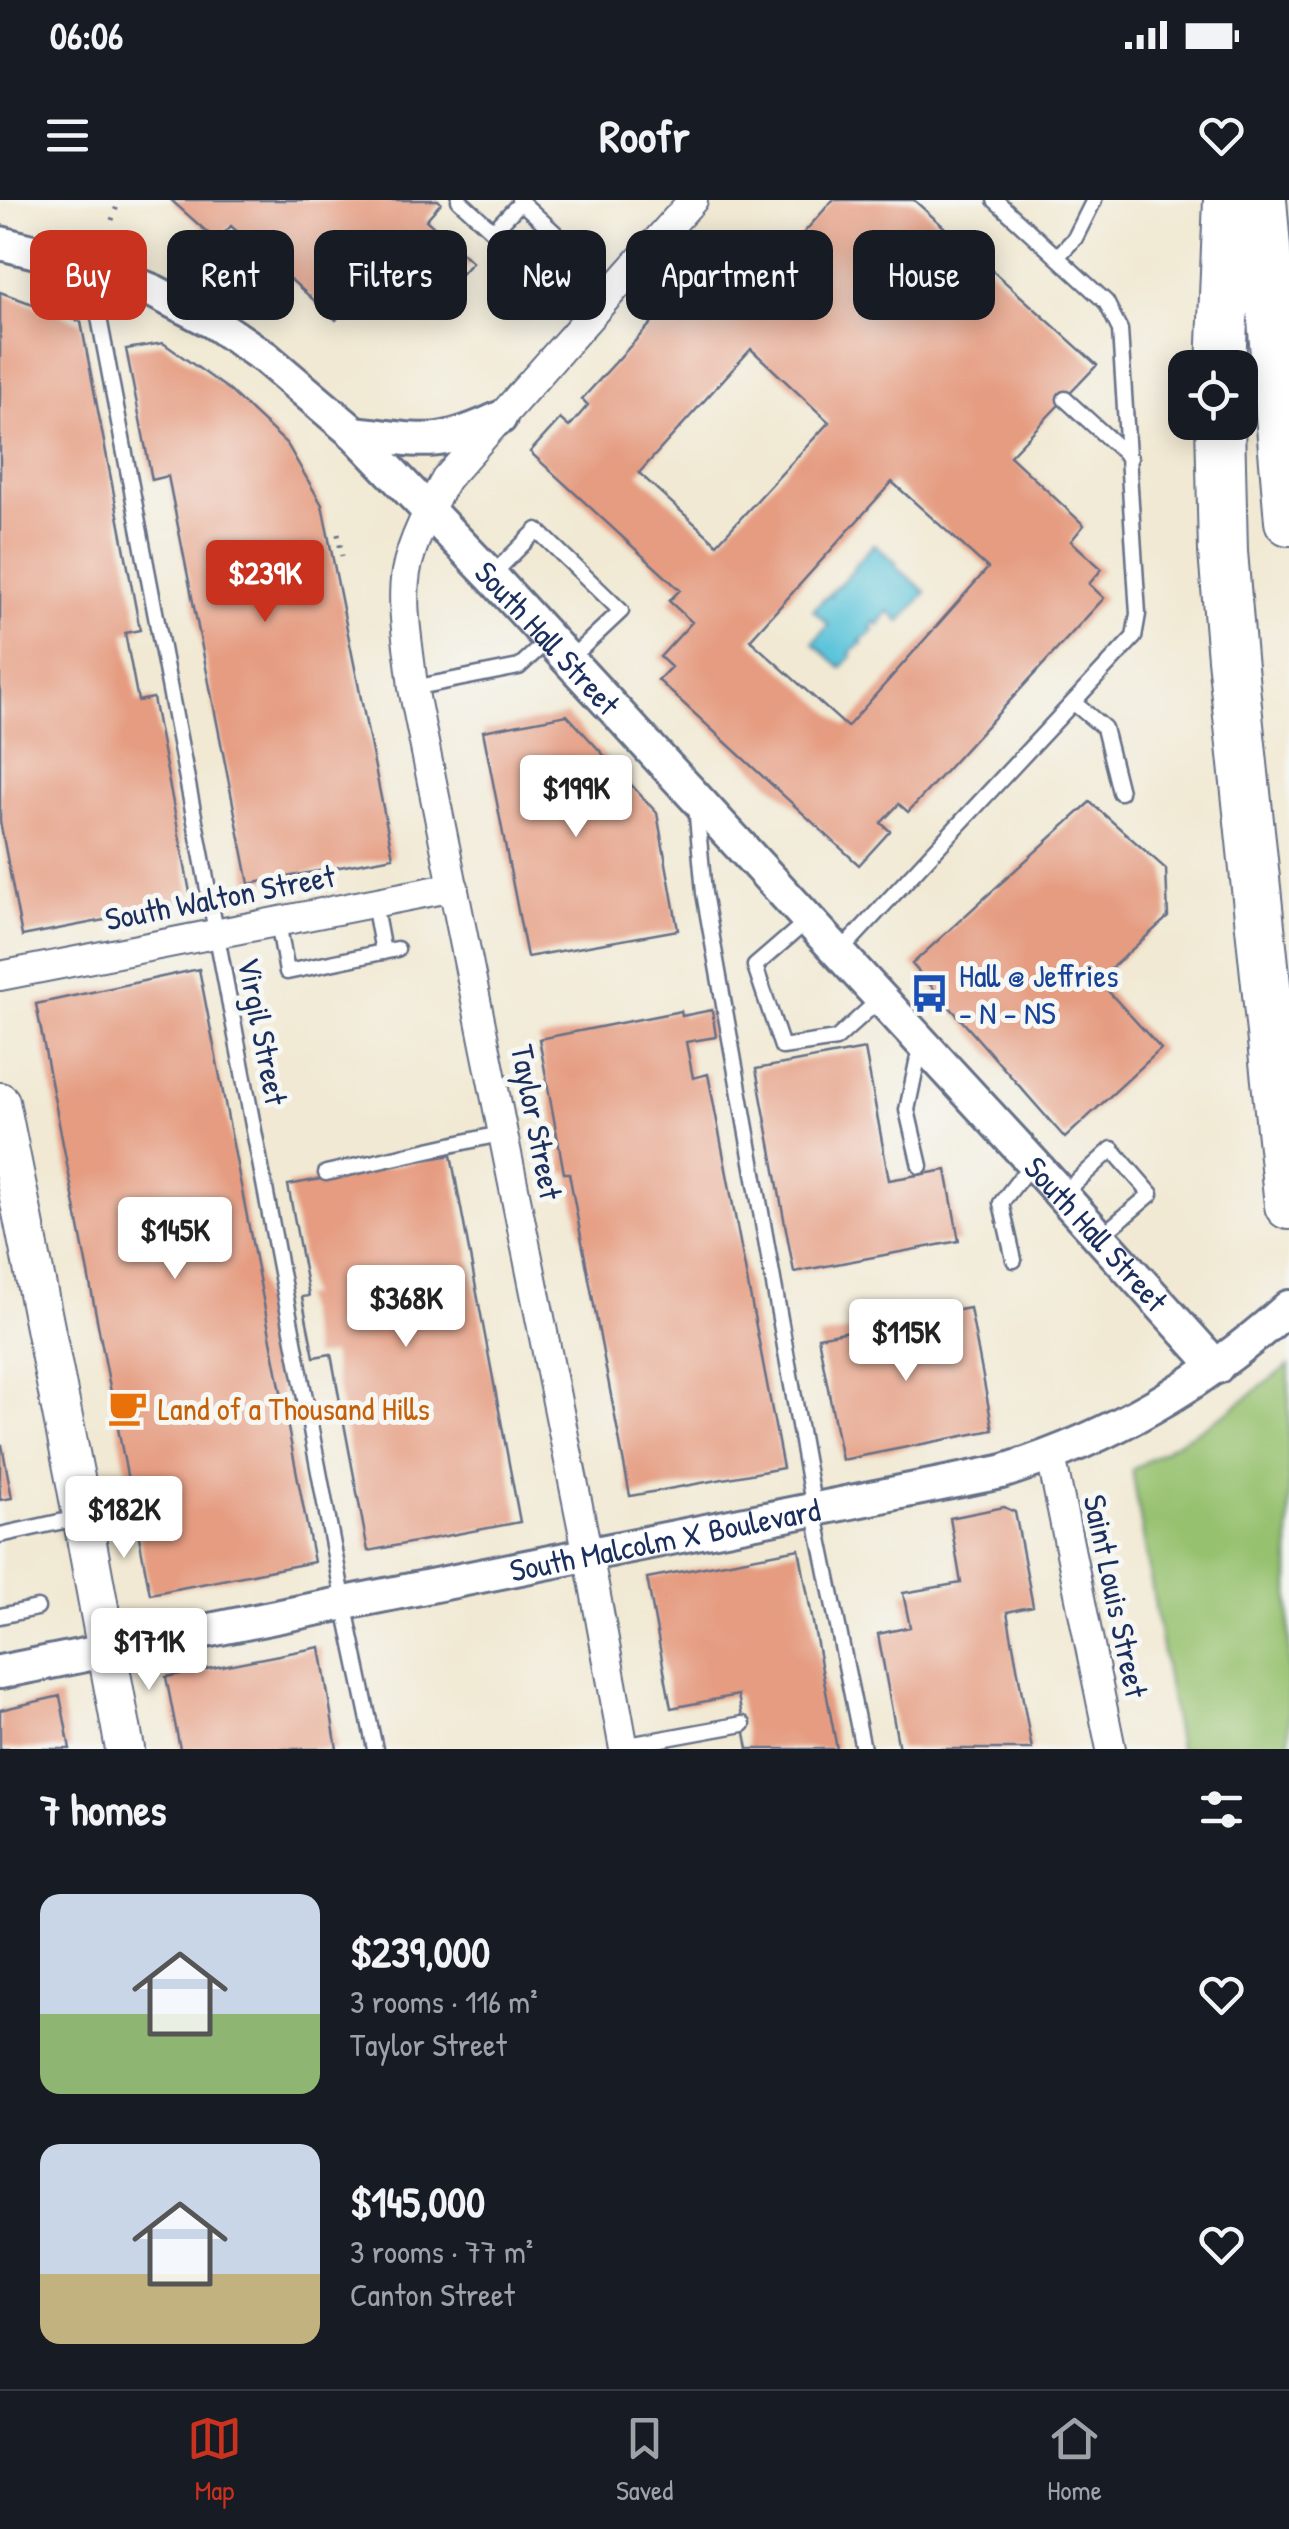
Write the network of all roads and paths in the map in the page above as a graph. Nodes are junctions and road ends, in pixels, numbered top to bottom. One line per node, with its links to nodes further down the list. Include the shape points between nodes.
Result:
1 (119, 200): 9 (path)
2 (459, 200): 8 (lane, via 493,231)
3 (693, 200): 14 (street, Taylor Street)
4 (995, 200): 12 (lane)
5 (1094, 200): 12 (lane)
6 (1228, 200): 16 (highway)
7 (1262, 200): 23 (highway)
8 (520, 201): 14 (lane)
9 (112, 220)
10 (0, 243): 11 (street, South Hall Street)
11 (30, 250)
12 (1057, 257): 21 (lane, via 1106,302 1120,330)
13 (147, 288): 19 (street, South Hall Street, via 266,358)
14 (616, 288): 18 (street, Taylor Street)
15 (100, 320): 36 (lane, Virgil Street)
16 (1222, 350)
17 (1064, 399): 21 (lane)
18 (500, 418): 19 (street, via 440,441); 22 (street, Taylor Street)
19 (354, 433): 22 (street, South Hall Street)
20 (1221, 440): 47 (highway, via 1246,802)
21 (1130, 458): 29 (lane, via 1134,638)
22 (428, 510): 26 (street, South Hall Street); 28 (street, Taylor Street, via 406,572)
23 (1289, 521)
24 (338, 534): 25 (path)
25 (342, 556)
26 (491, 576): 27 (street, South Hall Street); 27 (lane, via 537,530 621,611)
27 (559, 650): 28 (lane, via 518,667); 31 (street, South Hall Street)
28 (413, 688): 32 (street, Taylor Street)
29 (1074, 702): 30 (lane, via 1104,728); 37 (lane)
30 (1120, 792)
31 (695, 799): 34 (street, South Hall Street); 53 (lane, via 704,893)
32 (454, 886): 33 (street, South Walton Street); 42 (street, Taylor Street)
33 (374, 903): 35 (street, South Walton Street); 35 (lane, via 390,950 287,972)
34 (807, 921): 37 (street, South Hall Street); 39 (lane, via 755,966 782,1047 836,1039)
35 (278, 922): 36 (street, South Walton Street)
36 (216, 933): 38 (street, South Walton Street); 57 (lane, Virgil Street)
37 (838, 954): 39 (street, South Hall Street)
38 (0, 976)
39 (880, 999): 40 (street, South Hall Street)
40 (921, 1042): 43 (street, South Hall Street); 44 (lane, via 907,1110)
41 (0, 1102): 54 (main road)
42 (504, 1133): 45 (lane); 56 (street, Taylor Street)
43 (1032, 1162): 46 (street, South Hall Street); 49 (lane, via 1001,1203)
44 (920, 1166)
45 (326, 1172)
46 (1062, 1194): 48 (street, South Hall Street); 48 (lane, via 1112,1149 1151,1194)
47 (1289, 1205)
48 (1100, 1238): 51 (street, South Hall Street)
49 (1014, 1260)
50 (1289, 1307): 51 (street, South Malcolm X Boulevard)
51 (1217, 1367): 52 (street, South Malcolm X Boulevard, via 1158,1406)
52 (1052, 1456): 53 (street, South Malcolm X Boulevard); 67 (street, Saint Louis Street)
53 (814, 1509): 56 (street, South Malcolm X Boulevard); 66 (lane)
54 (82, 1516): 55 (lane); 60 (main road)
55 (0, 1535)
56 (588, 1554): 57 (street, South Malcolm X Boulevard); 63 (street, Taylor Street)
57 (344, 1602): 60 (street, South Malcolm X Boulevard); 65 (lane, Virgil Street)
58 (37, 1608): 59 (lane)
59 (0, 1616)
60 (106, 1650): 61 (street, South Malcolm X Boulevard); 64 (main road)
61 (0, 1669)
62 (743, 1724): 63 (lane)
63 (624, 1748)
64 (125, 1749)
65 (375, 1749)
66 (863, 1749)
67 (1111, 1749)

